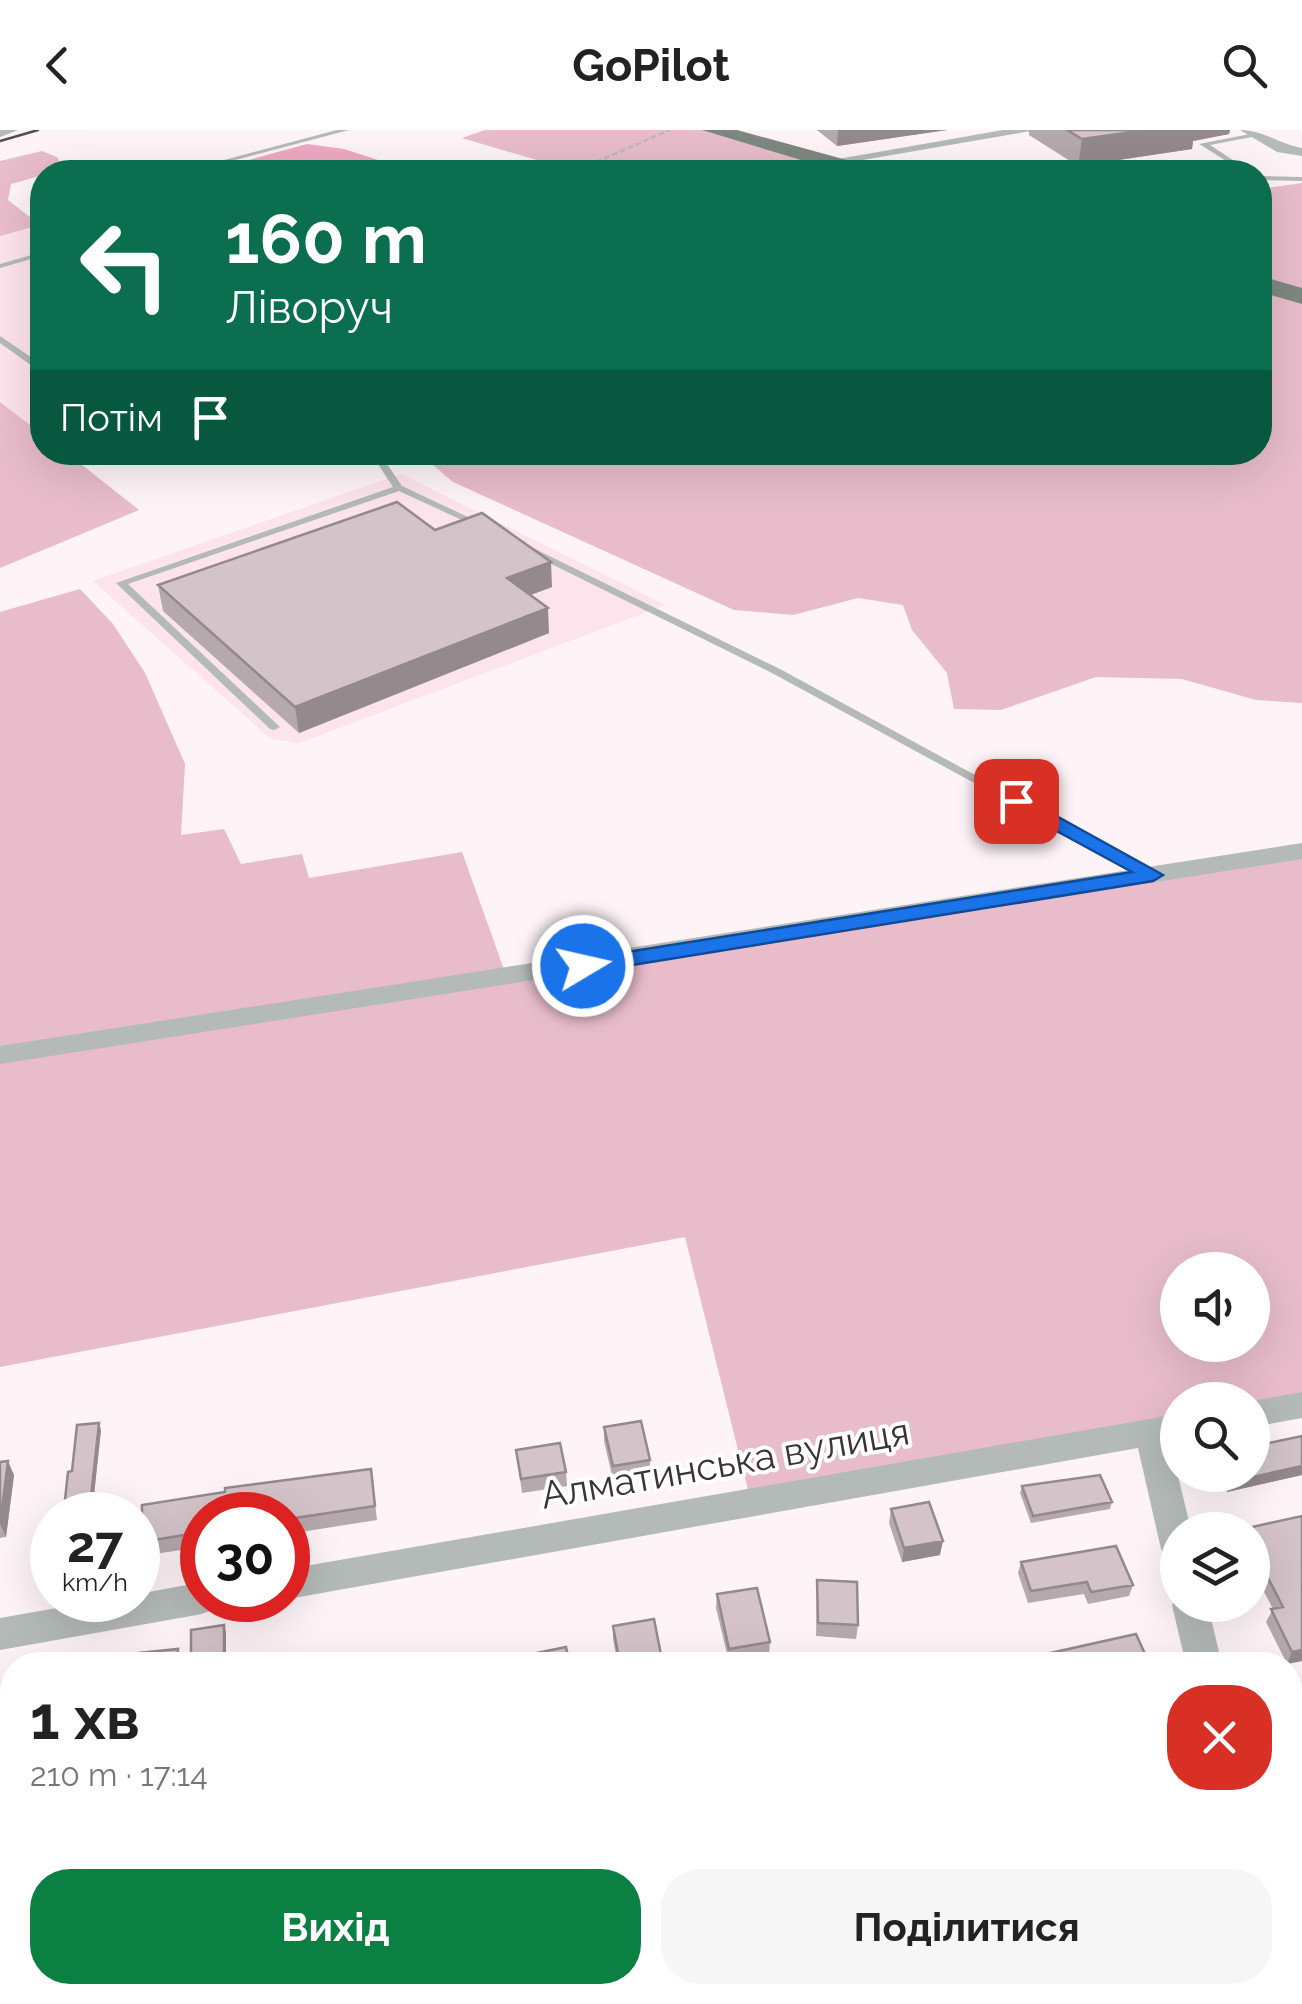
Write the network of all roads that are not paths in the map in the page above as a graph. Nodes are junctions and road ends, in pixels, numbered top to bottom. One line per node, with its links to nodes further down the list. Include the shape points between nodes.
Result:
1 (11, 130): 7 (street)
2 (345, 130): 10 (lane)
3 (714, 130): 11 (main road)
4 (893, 130): 8 (street)
5 (1030, 130): 8 (street)
6 (1251, 132): 9 (street); 13 (lane, via 1203,144)
7 (0, 133)
8 (916, 147): 12 (street)
9 (1302, 152)
10 (229, 160)
11 (821, 160)
12 (840, 160)
13 (1229, 160)
14 (1272, 178): 15 (lane)
15 (1302, 179)
16 (30, 257): 17 (lane)
17 (0, 266)
18 (1272, 287): 19 (main road)
19 (1302, 296)
20 (0, 340): 21 (lane)
21 (30, 361)
22 (383, 465): 23 (lane)
23 (399, 488): 24 (lane); 26 (lane, via 121,582)
24 (490, 530)
25 (508, 538): 28 (lane, via 776,671)
26 (274, 727)
27 (1302, 851): 28 (street)
28 (1153, 875): 29 (street)
29 (0, 1055)
30 (1302, 1405): 31 (street)
31 (1270, 1411)
32 (1160, 1430): 33 (street, Алматинська вулиця)
33 (310, 1580)
34 (180, 1602): 36 (street)
35 (1194, 1622): 37 (street)
36 (0, 1634)
37 (1201, 1652)

